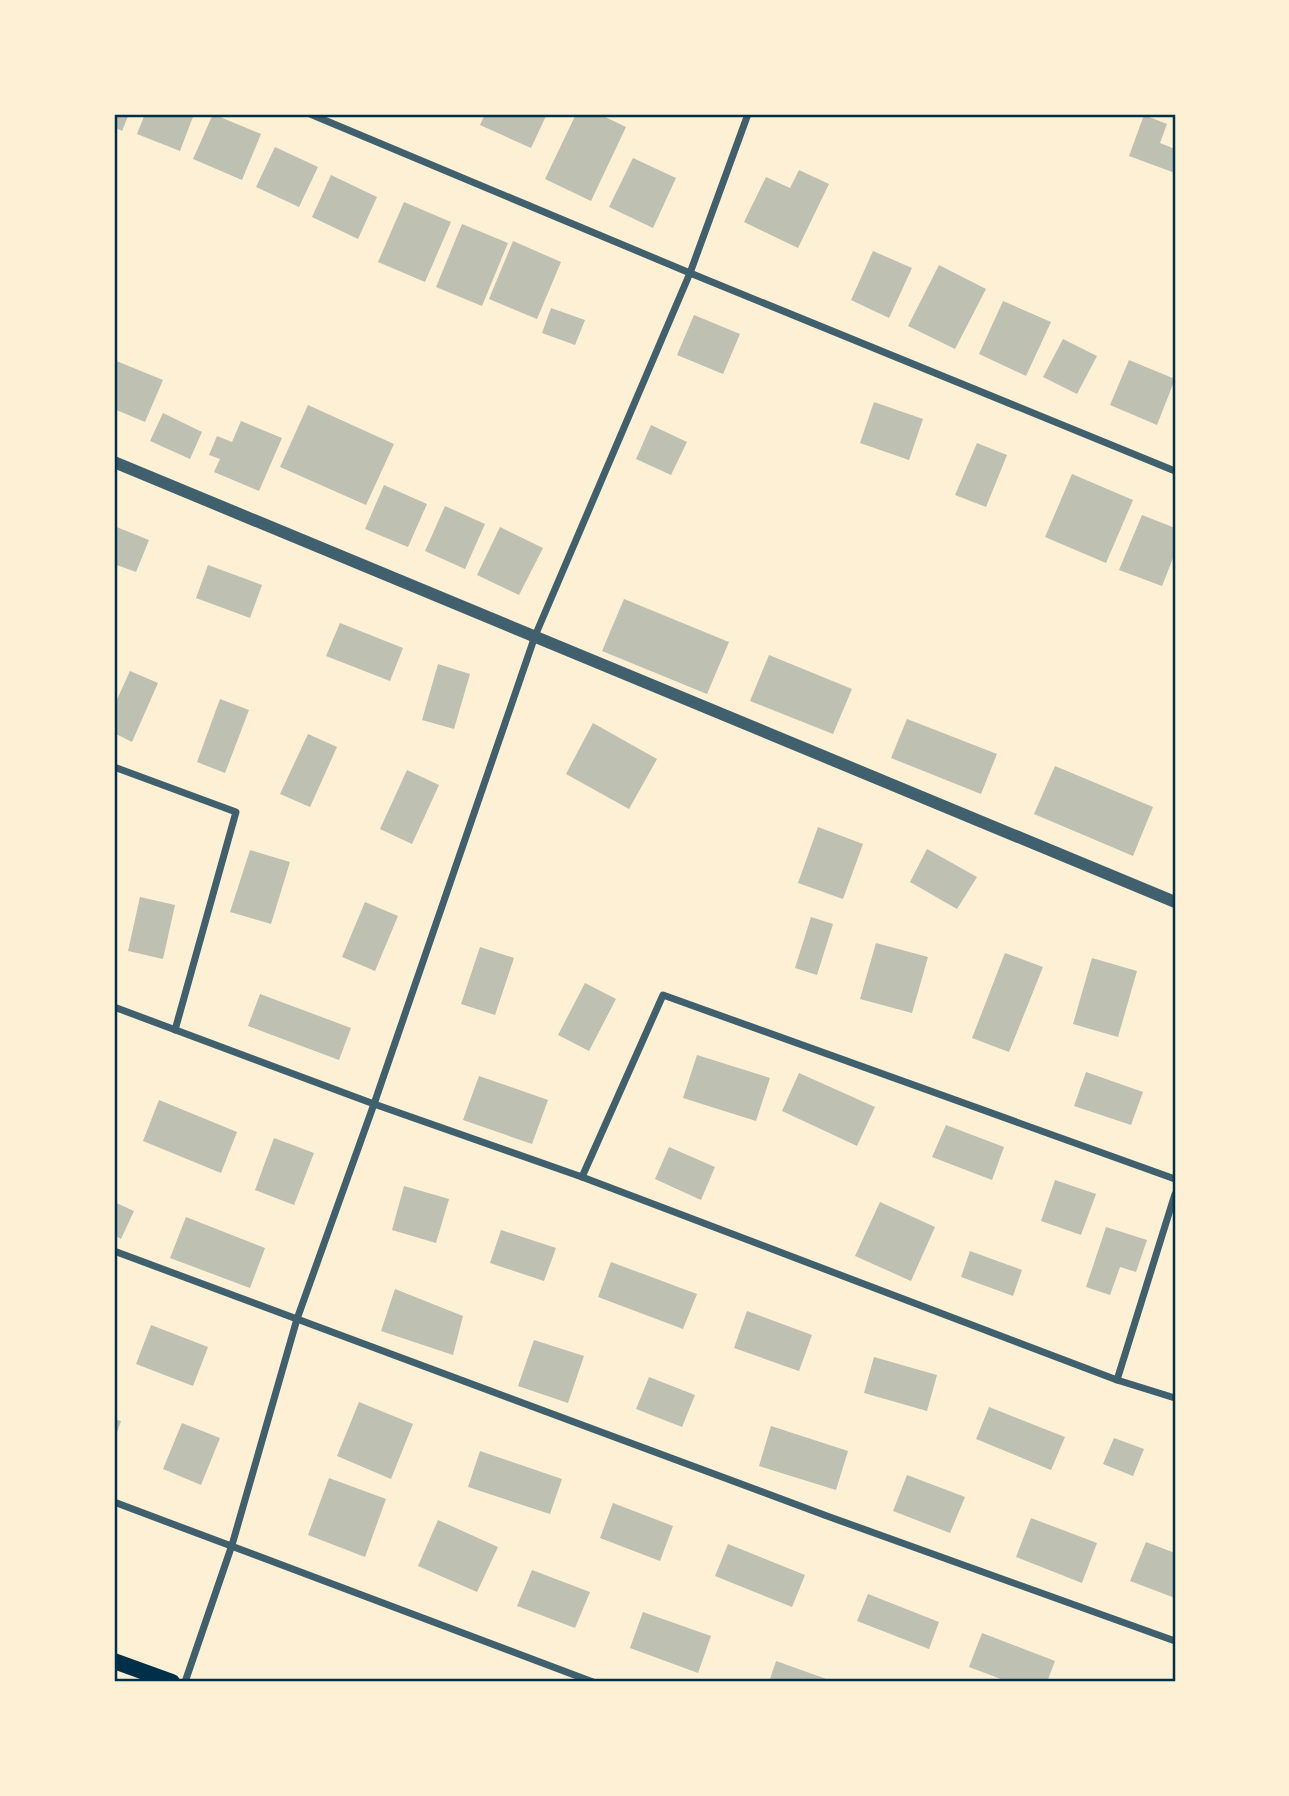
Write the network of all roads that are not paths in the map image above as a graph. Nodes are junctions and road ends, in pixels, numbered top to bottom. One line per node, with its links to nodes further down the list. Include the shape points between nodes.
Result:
1 (310, 114): 3 (street)
2 (748, 114): 3 (street)
3 (690, 273): 5 (street); 6 (street)
4 (114, 462): 6 (street)
5 (1175, 471)
6 (535, 636): 8 (street); 11 (street)
7 (114, 767): 10 (street, via 236,812)
8 (1175, 902)
9 (114, 1007): 10 (street)
10 (175, 1030): 11 (street)
11 (374, 1104): 12 (street); 16 (street)
12 (582, 1177): 13 (street, via 663,995); 17 (street)
13 (1175, 1179)
14 (1175, 1194): 17 (street)
15 (114, 1251): 16 (street)
16 (296, 1319): 20 (street); 21 (street)
17 (1117, 1380): 18 (street)
18 (1175, 1398)
19 (114, 1502): 20 (street)
20 (232, 1545): 24 (street); 25 (street)
21 (1175, 1641)
22 (114, 1661): 23 (main road)
23 (172, 1682)
24 (185, 1682)
25 (593, 1682)

